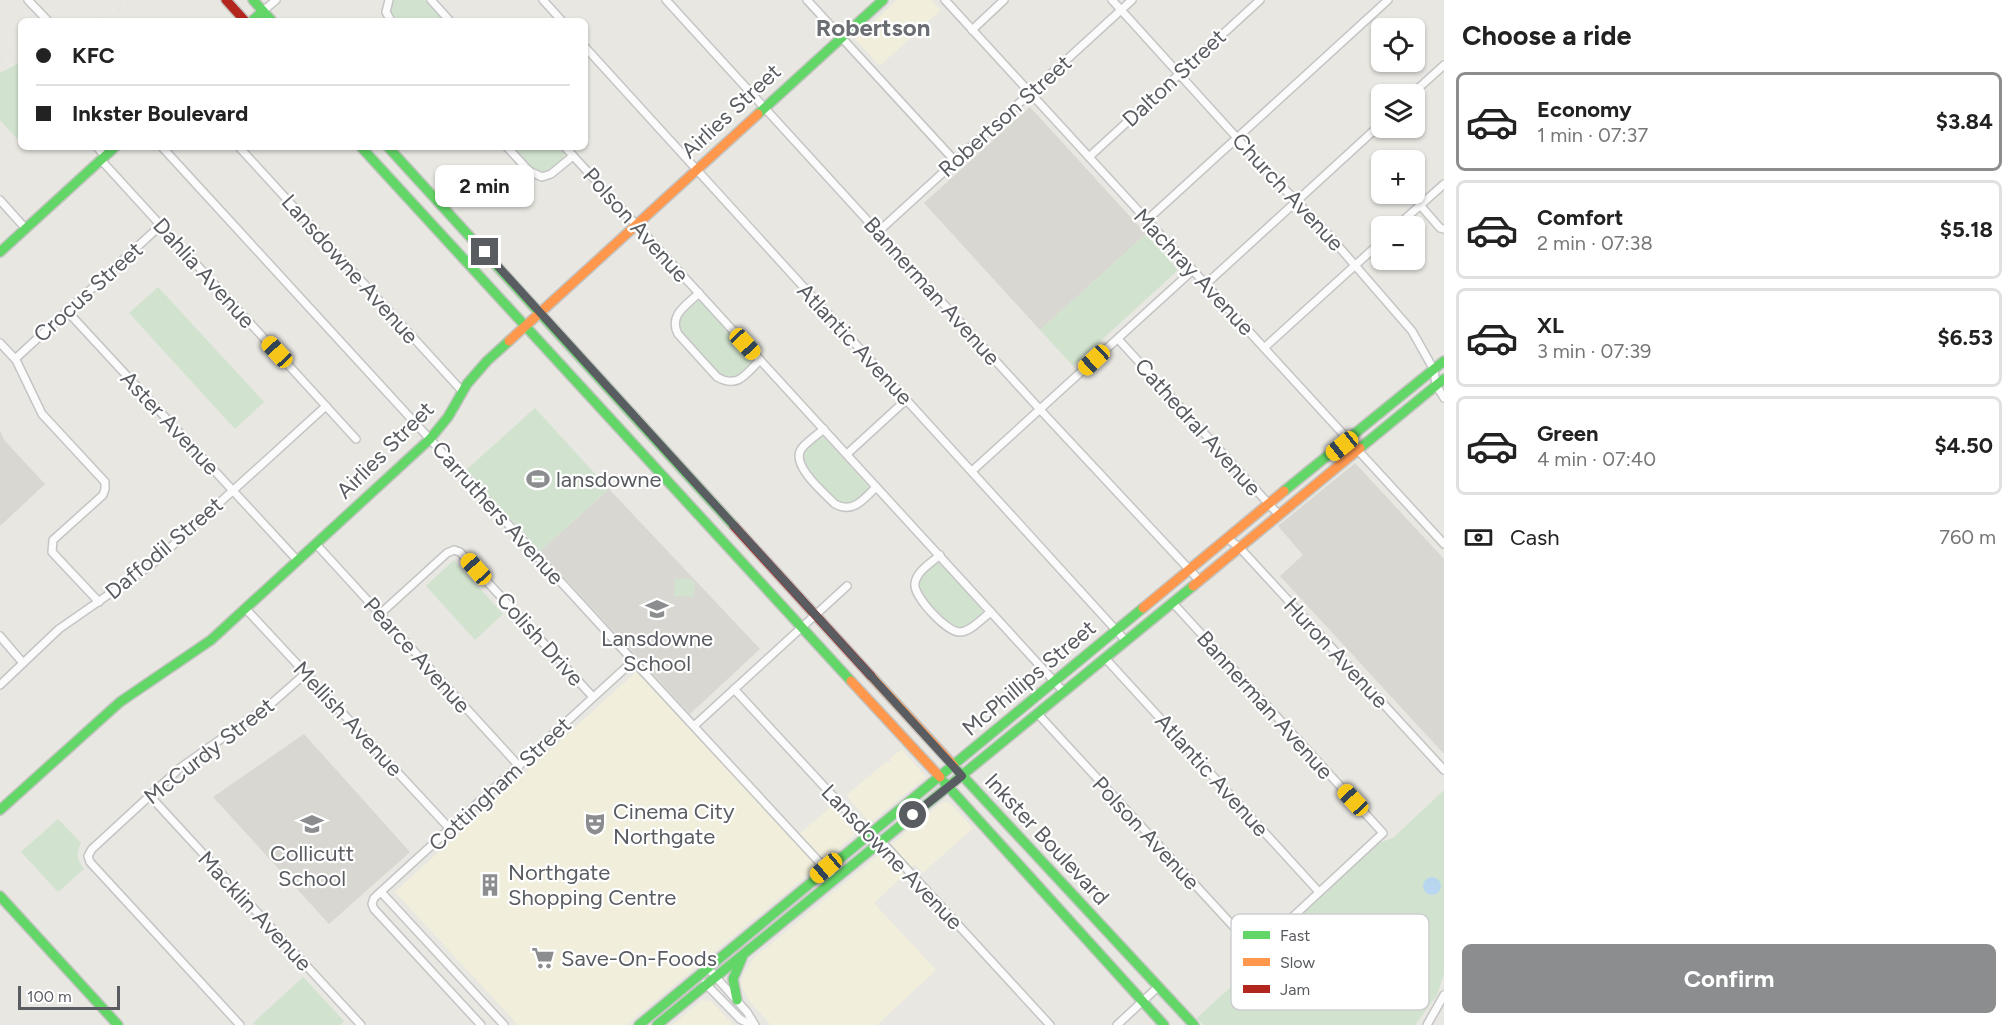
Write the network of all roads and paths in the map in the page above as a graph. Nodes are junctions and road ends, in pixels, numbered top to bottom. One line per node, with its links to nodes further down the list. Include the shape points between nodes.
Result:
1 (28, 0): 19 (street)
2 (226, 0): 20 (main road)
3 (253, 0): 18 (main road)
4 (276, 0): 18 (street)
5 (389, 0): 23 (street, via 386,12)
6 (431, 0): 24 (street)
7 (543, 0): 25 (street)
8 (666, 0): 33 (street, Bannerman Avenue)
9 (807, 0): 27 (street)
10 (883, 0): 27 (main road, Airlies Street)
11 (945, 0): 26 (street, Machray Avenue)
12 (1004, 0): 26 (street)
13 (1112, 0): 17 (street, Church Avenue)
14 (1132, 0): 17 (street, Robertson Street)
15 (1260, 0): 30 (street, Dalton Street)
16 (1388, 0): 35 (street)
17 (1121, 10): 30 (street, Church Avenue); 32 (street, Robertson Street)
18 (263, 11): 21 (main road); 22 (main road)
19 (45, 18)
20 (242, 18)
21 (255, 18)
22 (269, 18)
23 (389, 18)
24 (447, 18)
25 (559, 18)
26 (972, 30): 32 (street, Machray Avenue)
27 (841, 38): 33 (main road, Airlies Street); 47 (street)
28 (588, 50): 48 (street, Atlantic Avenue)
29 (1444, 65): 31 (street)
30 (1180, 74): 35 (street, Church Avenue); 45 (street, Dalton Street)
31 (1423, 84)
32 (1030, 93): 45 (street, Machray Avenue); 47 (street, Robertson Street)
33 (764, 107): 48 (main road, Airlies Street); 59 (street, Bannerman Avenue)
34 (1371, 133): 51 (street)
35 (1238, 137): 51 (street, Church Avenue); 54 (street)
36 (99, 150): 46 (street, Dahlia Avenue)
37 (112, 150): 46 (main road)
38 (165, 150): 84 (street, Carruthers Avenue)
39 (242, 150): 77 (street, Lansdowne Avenue)
40 (364, 150): 68 (main road, Inkster Boulevard)
41 (391, 150): 67 (main road, Inkster Boulevard)
42 (510, 150): 44 (street, Polson Avenue, via 532,174 542,177 552,174)
43 (568, 150): 44 (street, Polson Avenue)
44 (573, 156): 56 (street, Polson Avenue)
45 (1089, 157): 54 (street, Machray Avenue)
46 (103, 158): 55 (street, Dahlia Avenue); 57 (main road)
47 (955, 161): 59 (street, Robertson Street)
48 (696, 170): 56 (main road, Airlies Street); 79 (street, Atlantic Avenue)
49 (1444, 184): 52 (street)
50 (0, 200): 57 (street)
51 (1297, 201): 62 (street, Church Avenue); 64 (street)
52 (1420, 205): 53 (street); 58 (street)
53 (1408, 216)
54 (1147, 220): 63 (street, Machray Avenue)
55 (161, 225): 66 (street, Crocus Street); 80 (street, Dahlia Avenue)
56 (636, 225): 65 (street, Polson Avenue); 67 (main road, Airlies Street)
57 (26, 229): 61 (main road)
58 (1444, 229)
59 (879, 231): 81 (street, Bannerman Avenue)
60 (1371, 251): 62 (street)
61 (0, 252)
62 (1355, 265): 71 (street); 75 (street, Church Avenue, via 1412,331)
63 (1193, 270): 64 (street, Machray Avenue); 69 (street)
64 (1206, 284): 71 (street, Machray Avenue)
65 (699, 294): 73 (street, Polson Avenue); 73 (street, Polson Avenue, via 677,314 674,327 717,377 725,382 738,381)
66 (67, 311): 72 (street, Crocus Street); 90 (street, Aster Avenue)
67 (540, 312): 68 (main road, Airlies Street); 107 (main road, Inkster Boulevard)
68 (525, 327): 77 (main road, Airlies Street, via 487,361); 108 (main road, Inkster Boulevard)
69 (1118, 339): 81 (street); 91 (street, Cathedral Avenue)
70 (0, 343): 72 (street)
71 (1264, 348): 85 (street, Machray Avenue)
72 (15, 359): 102 (street, via 42,414 105,482 103,495 51,545 52,552)
73 (760, 360): 82 (street, Polson Avenue)
74 (1444, 361): 75 (main road, McPhillips Street)
75 (1434, 370): 76 (street, Church Avenue); 85 (main road, McPhillips Street)
76 (1440, 382): 78 (street, Church Avenue); 86 (main road, McPhillips Street)
77 (462, 391): 84 (main road, Airlies Street)
78 (1444, 398)
79 (906, 400): 87 (street); 88 (street, Atlantic Avenue)
80 (326, 406): 83 (street, Dahlia Avenue); 90 (street, Daffodil Street)
81 (1040, 409): 88 (street); 99 (street, Bannerman Avenue)
82 (824, 429): 87 (street, Polson Avenue); 89 (street, via 798,454 802,469 842,508 855,506)
83 (356, 439)
84 (430, 439): 94 (main road, Airlies Street); 113 (street, Carruthers Avenue)
85 (1349, 440): 86 (street, Machray Avenue); 91 (main road, McPhillips Street)
86 (1358, 449): 92 (main road, McPhillips Street); 95 (street, Machray Avenue)
87 (847, 454): 89 (street, Polson Avenue)
88 (972, 471): 109 (street, Atlantic Avenue)
89 (876, 487): 97 (street, Polson Avenue)
90 (232, 491): 98 (street, Aster Avenue); 102 (street, Daffodil Street, via 151,565)
91 (1268, 504): 92 (street, Cathedral Avenue); 93 (main road, McPhillips Street)
92 (1279, 515): 96 (main road, McPhillips Street)
93 (1227, 538): 96 (street, Huron Avenue); 99 (main road, McPhillips Street)
94 (316, 544): 98 (main road, Airlies Street); 106 (street, Pearce Avenue)
95 (1444, 544)
96 (1240, 548): 100 (main road, McPhillips Street); 125 (street, Huron Avenue)
97 (940, 555): 105 (street, Polson Avenue); 105 (street, via 918,574 914,589 918,596 955,632 968,630)
98 (297, 560): 104 (main road, Airlies Street)
99 (1189, 569): 100 (street, Bannerman Avenue); 109 (main road, McPhillips Street)
100 (1200, 581): 103 (main road, McPhillips Street)
101 (847, 586): 107 (street)
102 (99, 602): 114 (street, Daffodil Street, via 59,630)
103 (1173, 603): 111 (main road, McPhillips Street); 137 (street, Bannerman Avenue, via 1383,833)
104 (245, 608): 115 (street, Mellish Avenue); 130 (main road, Airlies Street, via 211,639 120,702)
105 (991, 612): 116 (street, Polson Avenue)
106 (380, 614): 120 (street, Colish Drive, via 447,553 460,552); 123 (street, Pearce Avenue)
107 (816, 615): 108 (street); 124 (main road, Inkster Boulevard)
108 (800, 628): 118 (street); 127 (main road, Inkster Boulevard)
109 (1117, 630): 111 (street, Atlantic Avenue); 116 (main road, McPhillips Street)
110 (0, 636): 114 (street)
111 (1125, 640): 112 (main road, McPhillips Street)
112 (1105, 658): 119 (main road, McPhillips Street); 137 (street, Atlantic Avenue)
113 (633, 662): 120 (street, Cottingham Street); 122 (street, Carruthers Avenue)
114 (23, 663): 117 (street, Daffodil Street)
115 (306, 673): 129 (street, McCurdy Street, via 272,704 180,768); 131 (street, Mellish Avenue)
116 (1054, 680): 119 (street, Polson Avenue); 124 (main road, McPhillips Street)
117 (0, 685)
118 (734, 689): 122 (street); 132 (street, Lansdowne Avenue)
119 (1064, 692): 121 (main road, McPhillips Street)
120 (593, 697): 123 (street, Cottingham Street)
121 (1038, 714): 126 (main road, McPhillips Street); 140 (street, Polson Avenue)
122 (693, 726): 134 (street, Carruthers Avenue)
123 (519, 766): 131 (street, Cottingham Street)
124 (954, 766): 126 (main road, Inkster Boulevard); 127 (main road, McPhillips Street)
125 (1444, 770)
126 (962, 776): 128 (main road, McPhillips Street); 146 (main road, Inkster Boulevard)
127 (940, 777): 128 (main road, Inkster Boulevard); 132 (main road, McPhillips Street)
128 (948, 787): 133 (main road, McPhillips Street); 149 (main road, Inkster Boulevard)
129 (150, 796): 151 (street, McCurdy Street, via 92,849 90,862); 152 (street, Macklin Avenue)
130 (0, 810)
131 (451, 830): 136 (street, Cottingham Street)
132 (868, 834): 133 (street, Lansdowne Avenue); 134 (main road, McPhillips Street)
133 (881, 841): 135 (main road, McPhillips Street); 158 (street, Lansdowne Avenue)
134 (826, 868): 135 (street, Carruthers Avenue); 142 (main road, McPhillips Street)
135 (835, 879): 141 (main road, McPhillips Street)
136 (381, 892): 153 (street, Cottingham Street, via 374,898 374,909); 154 (street)
137 (1319, 892): 139 (street, Polson Avenue)
138 (0, 896): 150 (main road)
139 (1296, 914)
140 (1231, 924)
141 (746, 953): 144 (main road, McPhillips Street); 148 (main road, via 733,980)
142 (707, 967): 143 (main road, McPhillips Street); 144 (street)
143 (699, 975): 145 (street); 155 (main road, McPhillips Street)
144 (716, 977): 145 (main road, McPhillips Street); 148 (street)
145 (707, 984): 156 (main road, McPhillips Street); 157 (street, via 740,1019)
146 (1158, 987): 149 (street); 161 (main road, Inkster Boulevard)
147 (1444, 995): 162 (street)
148 (736, 1000): 157 (street)
149 (1143, 1001): 159 (street); 160 (main road, Inkster Boulevard)
150 (117, 1025)
151 (240, 1025)
152 (360, 1025)
153 (482, 1025)
154 (504, 1025)
155 (639, 1025)
156 (657, 1025)
157 (753, 1025)
158 (1050, 1025)
159 (1117, 1025)
160 (1164, 1025)
161 (1194, 1025)
162 (1427, 1025)

